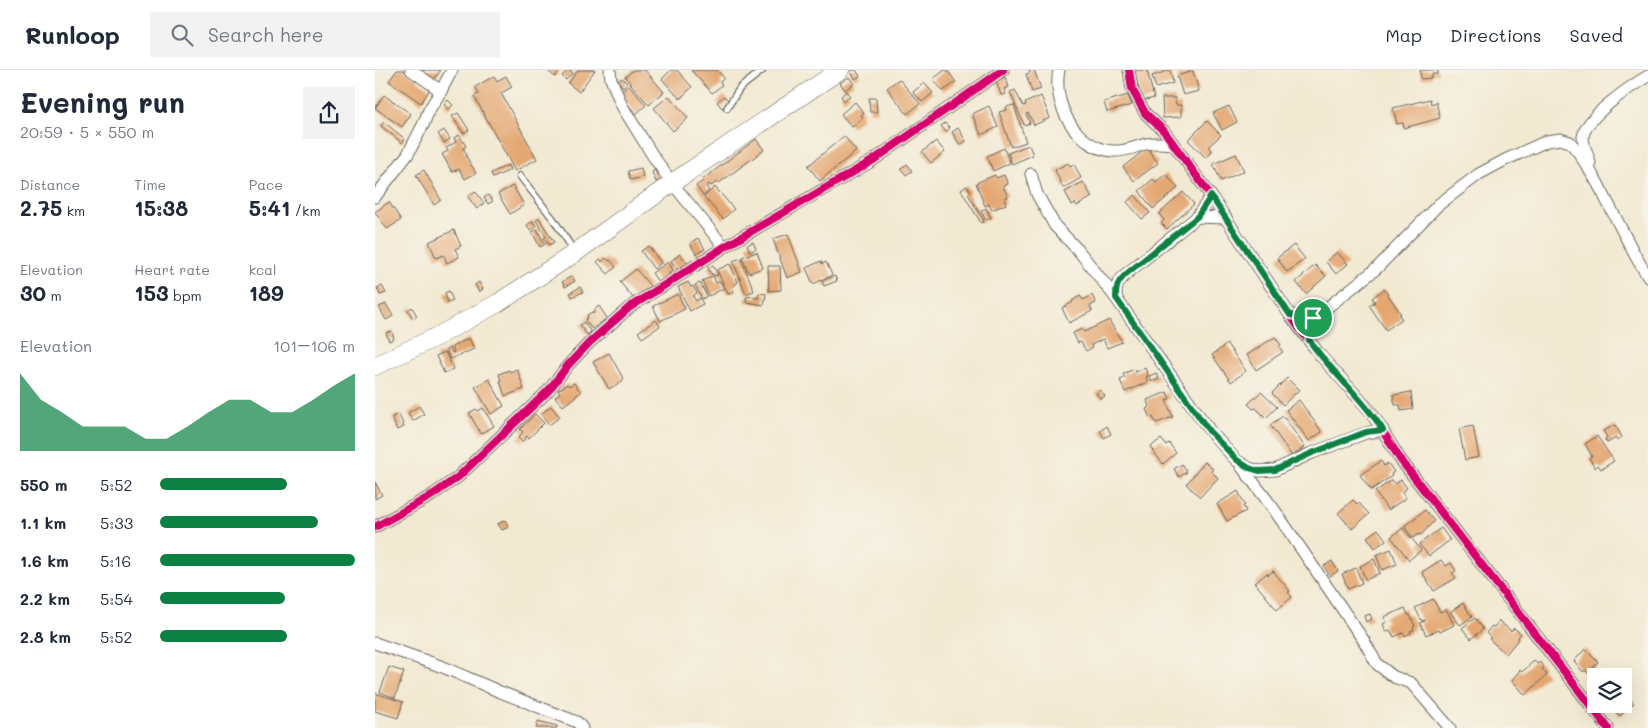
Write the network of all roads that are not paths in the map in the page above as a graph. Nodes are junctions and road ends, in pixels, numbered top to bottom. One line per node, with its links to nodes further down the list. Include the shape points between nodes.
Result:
1 (411, 70): 10 (street)
2 (452, 70): 10 (street)
3 (610, 70): 16 (street, via 622,106)
4 (763, 70): 11 (lane, via 740,88)
5 (840, 70): 16 (main road)
6 (1003, 70): 21 (street, via 872,161)
7 (1129, 70): 12 (street, via 1132,90 1145,113)
8 (1055, 72): 12 (street, via 1066,118 1092,146 1112,151 1158,142)
9 (1648, 76): 15 (street, via 1622,93 1585,128 1583,138)
10 (441, 91): 18 (street, via 409,154)
11 (727, 108)
12 (1173, 144): 17 (street)
13 (1031, 174): 24 (street, via 1037,194 1055,226)
14 (520, 176): 22 (lane)
15 (1597, 182): 23 (street); 26 (street, via 1570,142 1560,139 1547,141 1505,160 1479,174 1438,205 1375,269)
16 (672, 183): 21 (street); 22 (main road)
17 (1211, 196): 19 (street); 20 (street)
18 (375, 197)
19 (1197, 217): 20 (street); 24 (street, via 1126,274 1118,283)
20 (1226, 218): 25 (street)
21 (726, 246): 31 (street, via 630,307 590,342 548,391 457,477 431,496)
22 (575, 253): 28 (main road, via 498,303)
23 (1648, 277)
24 (1116, 298): 30 (street, via 1209,431)
25 (1290, 315): 26 (street); 27 (street)
26 (1313, 318): 27 (street)
27 (1309, 340): 29 (street)
28 (375, 366)
29 (1383, 430): 30 (street, via 1366,432 1275,470 1259,471); 35 (street, via 1400,459)
30 (1237, 460): 34 (street, via 1328,588 1377,664 1394,677 1411,683)
31 (375, 527)
32 (375, 643): 33 (street, via 443,667 577,722)
33 (583, 728)
34 (1450, 728)
35 (1608, 728)

